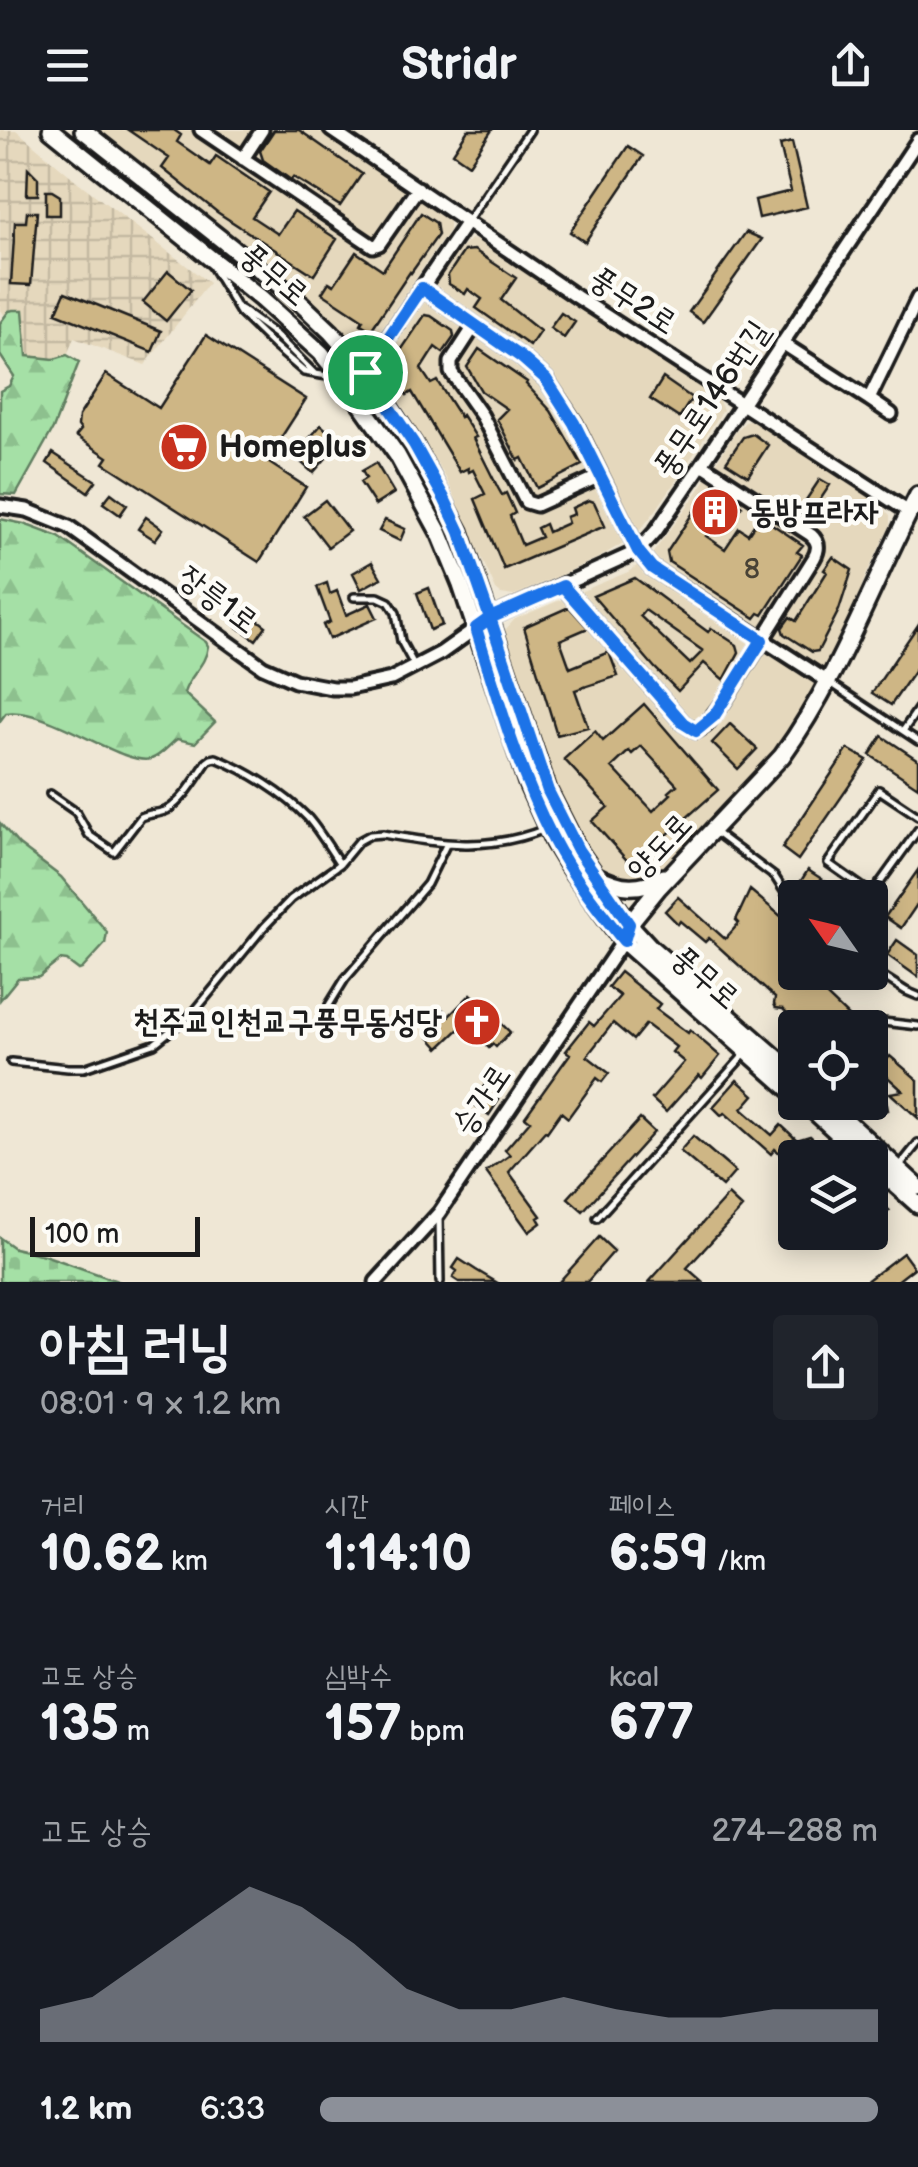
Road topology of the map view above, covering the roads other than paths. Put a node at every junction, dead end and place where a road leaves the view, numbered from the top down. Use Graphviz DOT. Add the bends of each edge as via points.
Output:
graph roads {
  1 [pos="51,130"];
  2 [pos="82,130"];
  3 [pos="201,130"];
  4 [pos="262,130"];
  5 [pos="331,130"];
  6 [pos="530,130"];
  7 [pos="918,140"];
  8 [pos="243,159"];
  9 [pos="418,188"];
  10 [pos="468,222"];
  11 [pos="208,256"];
  12 [pos="422,288"];
  13 [pos="918,298"];
  14 [pos="476,326"];
  15 [pos="782,343"];
  16 [pos="365,372"];
  17 [pos="342,378"];
  18 [pos="869,399"];
  19 [pos="742,404"];
  20 [pos="891,414"];
  21 [pos="702,464"];
  22 [pos="600,476"];
  23 [pos="918,495"];
  24 [pos="0,506"];
  25 [pos="916,511"];
  26 [pos="638,551"];
  27 [pos="563,586"];
  28 [pos="354,597"];
  29 [pos="490,618"];
  30 [pos="476,628"];
  31 [pos="762,640"];
  32 [pos="416,668"];
  33 [pos="830,682"];
  34 [pos="918,709"];
  35 [pos="903,731"];
  36 [pos="918,741"];
  37 [pos="50,794"];
  38 [pos="918,816"];
  39 [pos="548,828"];
  40 [pos="918,830"];
  41 [pos="715,832"];
  42 [pos="446,844"];
  43 [pos="340,864"];
  44 [pos="672,873"];
  45 [pos="593,875"];
  46 [pos="778,881"];
  47 [pos="629,931"];
  48 [pos="888,980"];
  49 [pos="918,996"];
  50 [pos="329,1005"];
  51 [pos="888,1023"];
  52 [pos="918,1026"];
  53 [pos="752,1046"];
  54 [pos="11,1062"];
  55 [pos="778,1063"];
  56 [pos="778,1075"];
  57 [pos="824,1120"];
  58 [pos="843,1120"];
  59 [pos="846,1140"];
  60 [pos="918,1143"];
  61 [pos="888,1171"];
  62 [pos="893,1174"];
  63 [pos="918,1187"];
  64 [pos="918,1205"];
  65 [pos="439,1213"];
  66 [pos="597,1218"];
  67 [pos="376,1282"];
  68 [pos="440,1282"];
  1 -- 11 [label="street, 풍무로"];
  2 -- 16 [label="street, 풍무로" via="292,295"];
  3 -- 8 [label="street"];
  4 -- 8 [label="street"];
  5 -- 9 [label="street, 풍무2로"];
  6 -- 10 [label="lane"];
  7 -- 15 [label="street, 풍무로146번길"];
  8 -- 9 [label="street" via="373,246"];
  9 -- 10 [label="street, 풍무2로"];
  10 -- 12 [label="street"];
  10 -- 19 [label="street, 풍무2로"];
  11 -- 17 [label="street, 풍무로" via="288,322"];
  11 -- 17 [label="lane" via="250,324 304,372"];
  12 -- 14 [label="street"];
  12 -- 16 [label="street"];
  13 -- 18 [label="street"];
  14 -- 22 [label="street" via="546,379"];
  14 -- 22 [label="street" via="451,372 526,502 536,505"];
  15 -- 18 [label="street"];
  15 -- 19 [label="street, 풍무로146번길"];
  16 -- 29 [label="street, 풍무로" via="444,498"];
  17 -- 30 [label="street, 풍무로" via="422,497"];
  18 -- 20 [label="street"];
  19 -- 21 [label="street, 풍무로146번길"];
  19 -- 25 [label="street, 풍무2로"];
  21 -- 26 [label="street, 풍무로146번길"];
  21 -- 31 [label="street" via="817,543"];
  22 -- 26 [label="street"];
  23 -- 25 [label="street, 양도로"];
  24 -- 32 [label="street, 장릉1로" via="69,527 277,674 350,688"];
  25 -- 33 [label="street, 양도로"];
  26 -- 27 [label="street, 풍무로146번길"];
  26 -- 31 [label="street" via="658,573"];
  27 -- 29 [label="street, 풍무로146번길"];
  27 -- 31 [label="street" via="692,730 714,716"];
  28 -- 32 [label="lane" via="389,602"];
  29 -- 30 [label="street, 장릉1로"];
  29 -- 45 [label="street, 풍무로" via="548,791"];
  30 -- 32 [label="street, 장릉1로"];
  30 -- 39 [label="street, 풍무로"];
  31 -- 33 [label="street"];
  33 -- 35 [label="lane"];
  33 -- 41 [label="street, 양도로" via="782,756"];
  34 -- 35 [label="lane"];
  35 -- 36 [label="lane"];
  37 -- 43 [label="lane" via="76,812 88,836 114,852 142,816 167,810 216,758 292,804"];
  38 -- 40 [label="lane" via="879,790 828,863 872,894"];
  39 -- 42 [label="lane" via="504,842"];
  39 -- 47 [label="street, 풍무로" via="585,892"];
  41 -- 44 [label="street, 양도로"];
  41 -- 46 [label="lane"];
  41 -- 47 [label="street, 양도로"];
  42 -- 43 [label="lane" via="370,835"];
  42 -- 50 [label="lane" via="428,884"];
  43 -- 54 [label="lane" via="291,899 205,1001 154,1044 84,1068"];
  44 -- 45 [label="street" via="628,888"];
  44 -- 47 [label="street, 양도로"];
  45 -- 47 [label="street, 풍무로"];
  47 -- 53 [label="street, 풍무로"];
  47 -- 65 [label="street, 승가로"];
  48 -- 49 [label="lane"];
  51 -- 52 [label="lane"];
  53 -- 55 [label="street, 풍무로"];
  53 -- 56 [label="street, 풍무로"];
  53 -- 66 [label="lane"];
  57 -- 59 [label="street"];
  58 -- 62 [label="street"];
  60 -- 62 [label="lane"];
  61 -- 62 [label="street"];
  62 -- 63 [label="street"];
  62 -- 64 [label="street"];
  65 -- 67 [label="street, 승가로"];
  65 -- 68 [label="lane"];
}
